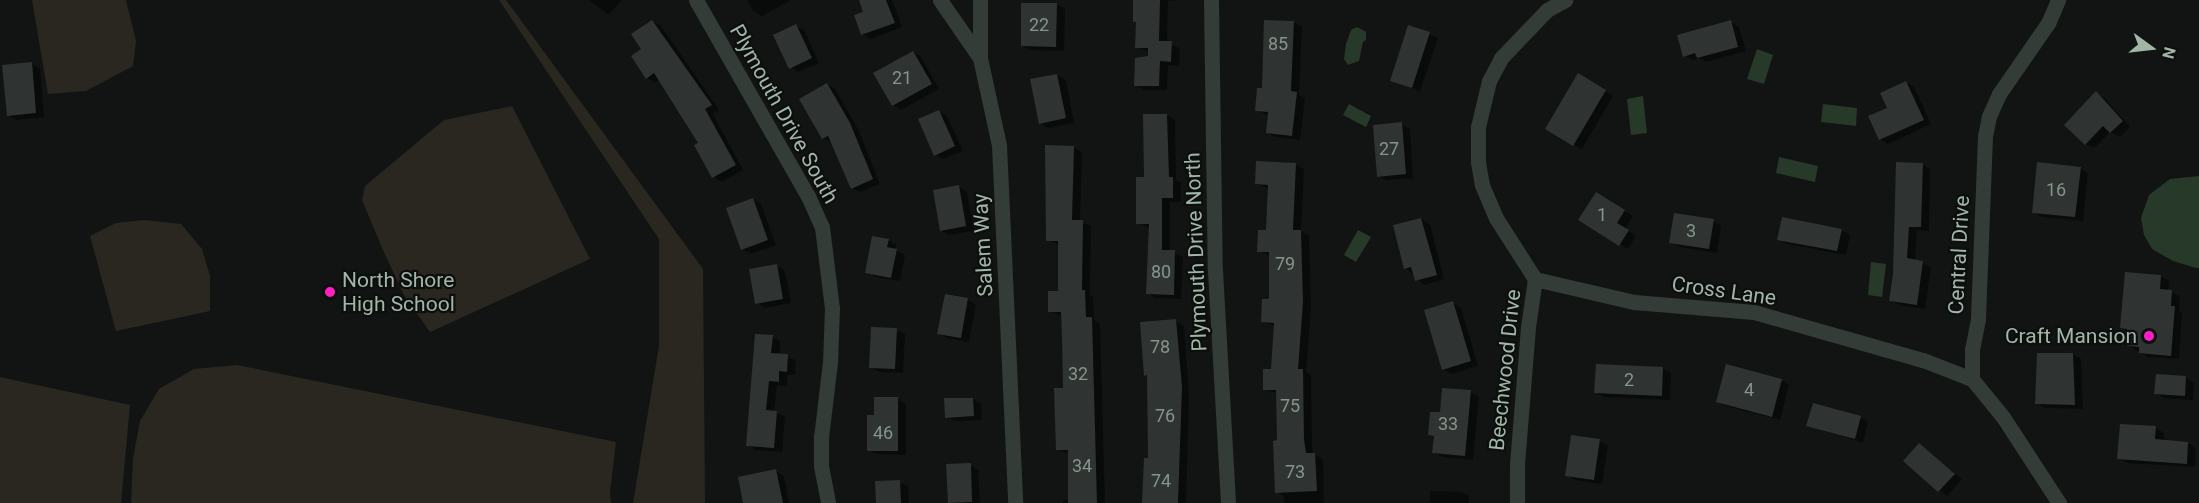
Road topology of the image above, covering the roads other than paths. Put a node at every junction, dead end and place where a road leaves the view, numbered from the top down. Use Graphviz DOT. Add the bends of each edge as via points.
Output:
graph roads {
  1 [pos="696,0"];
  2 [pos="940,0"];
  3 [pos="980,0"];
  4 [pos="1211,0"];
  5 [pos="1565,0"];
  6 [pos="2058,0"];
  7 [pos="980,58"];
  8 [pos="1535,279"];
  9 [pos="1972,380"];
  10 [pos="828,503"];
  11 [pos="1015,503"];
  12 [pos="1228,503"];
  13 [pos="1516,503"];
  14 [pos="2059,503"];
  1 -- 10 [label="street, Plymouth Drive South" via="822,227 832,308 821,437 821,466"];
  2 -- 7 [label="street, Salem Way"];
  3 -- 7 [label="street"];
  4 -- 12 [label="street, Plymouth Drive North" via="1215,270"];
  5 -- 8 [label="street, Beechwood Drive" via="1547,10 1501,58 1489,81 1478,127 1482,185 1496,218"];
  6 -- 9 [label="street, Central Drive" via="2048,23 1989,116"];
  7 -- 11 [label="street, Salem Way" via="999,145"];
  8 -- 9 [label="street, Cross Lane" via="1634,302 1754,312 1923,360"];
  8 -- 13 [label="street, Beechwood Drive" via="1516,464"];
  9 -- 14 [label="street" via="2003,417"];
}
